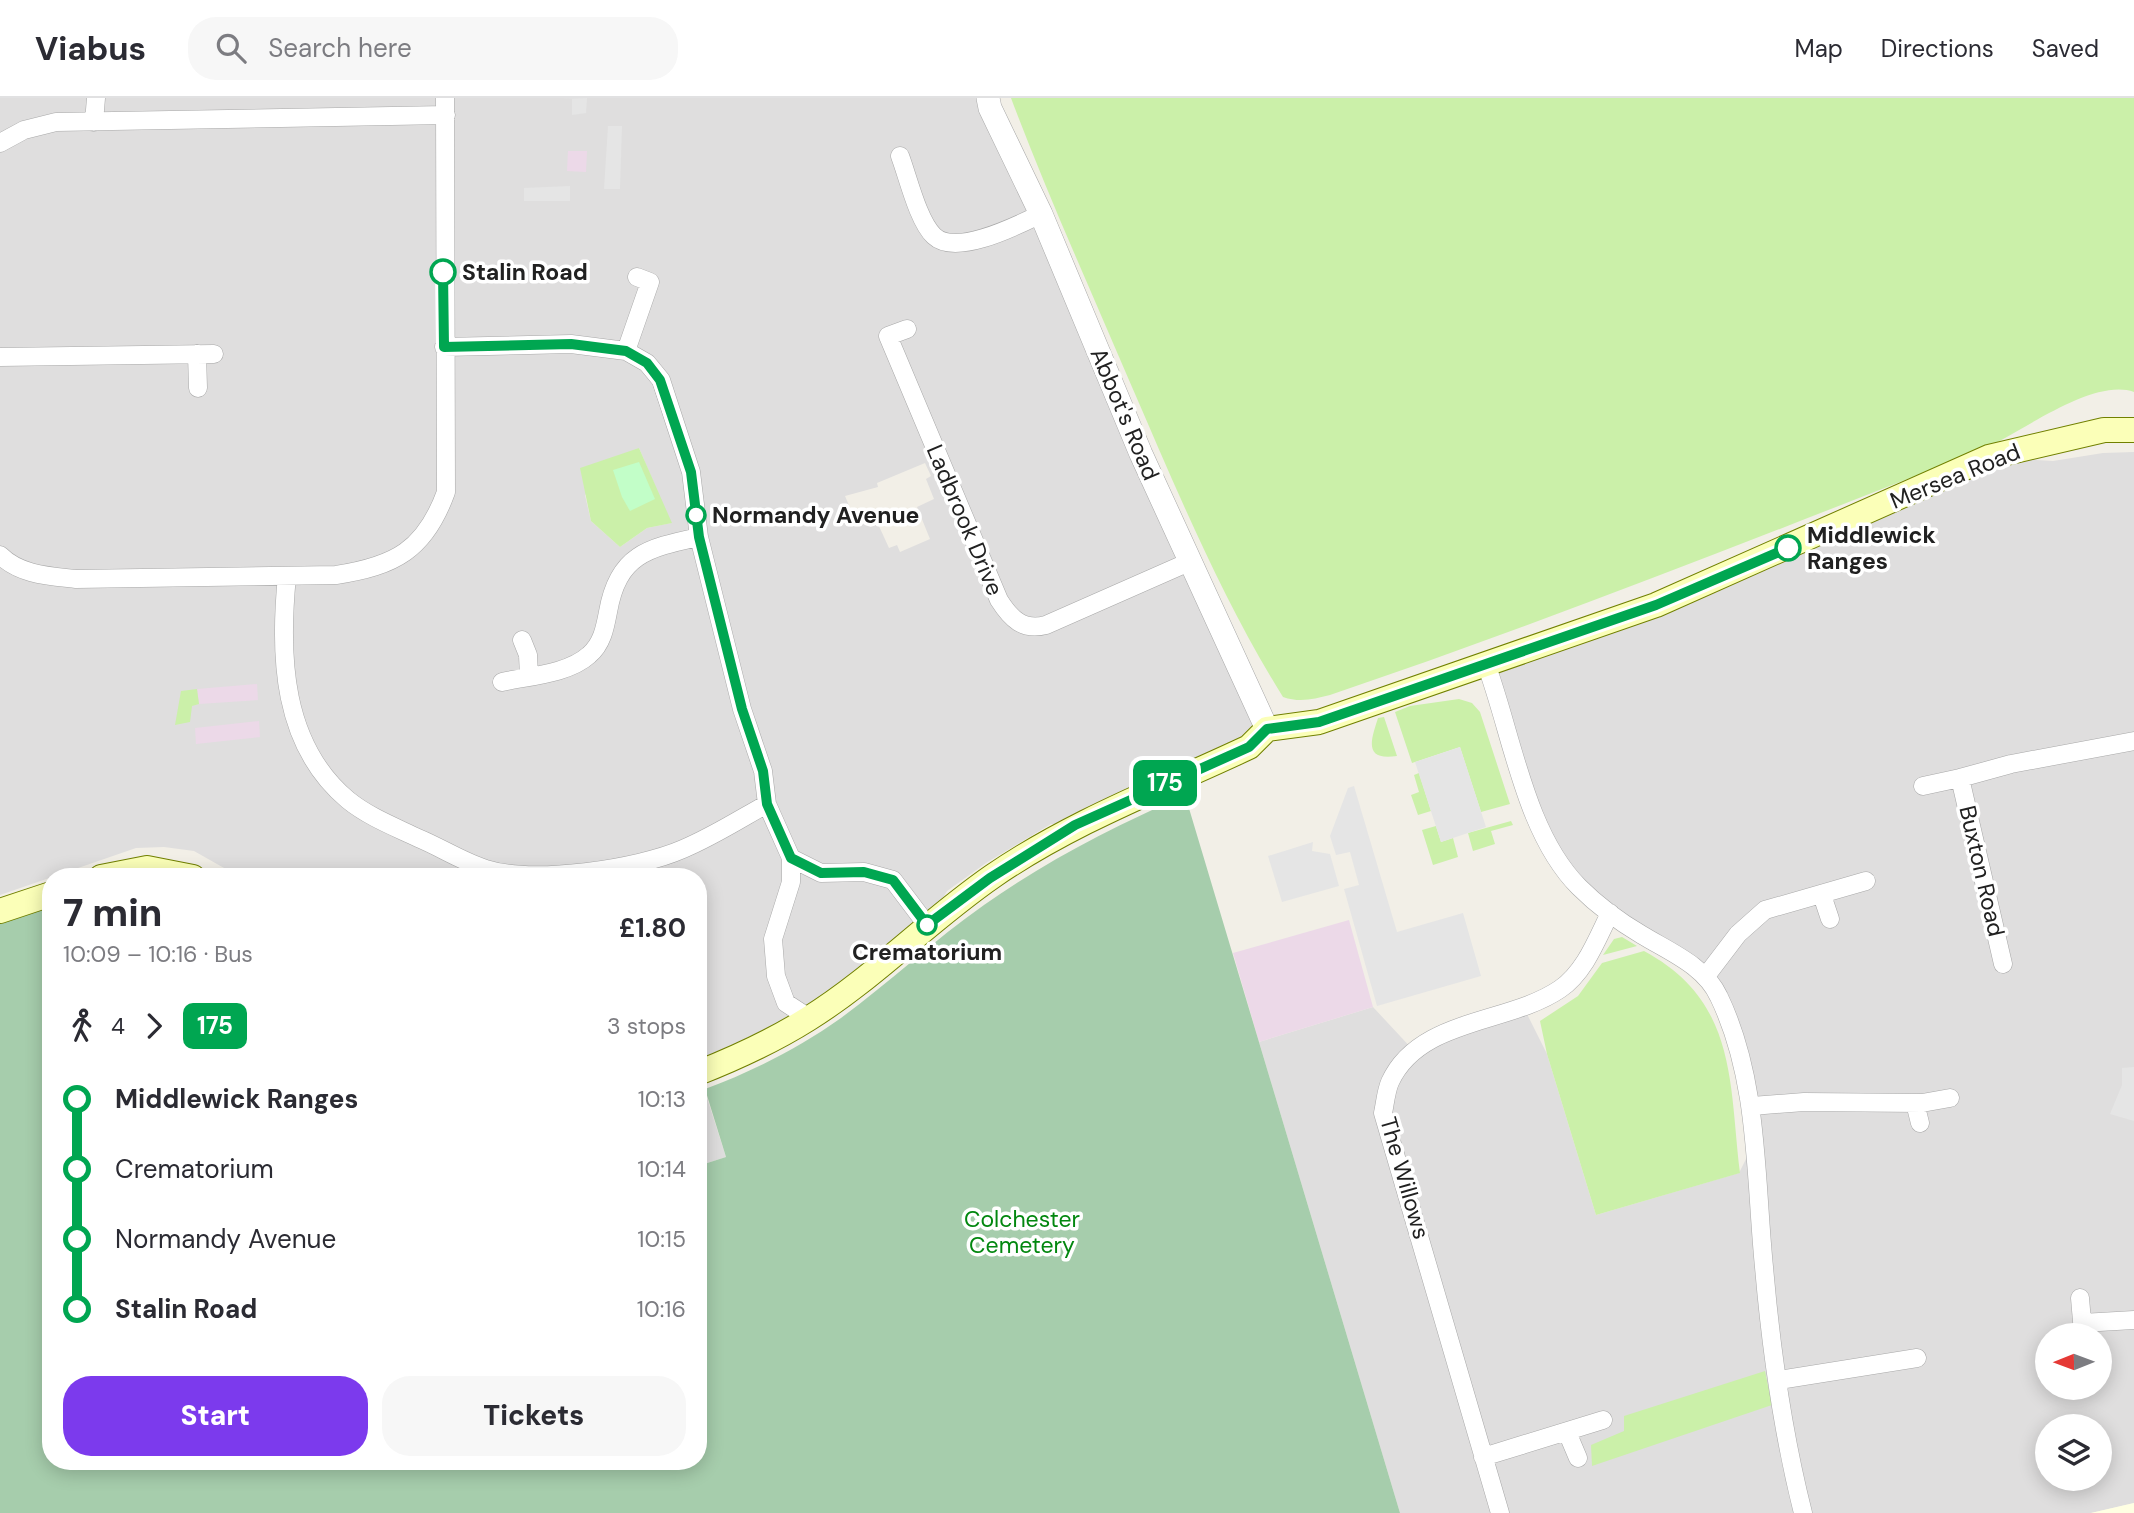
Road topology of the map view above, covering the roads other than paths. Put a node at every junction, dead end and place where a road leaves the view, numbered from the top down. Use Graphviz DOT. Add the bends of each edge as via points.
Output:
graph roads {
  1 [pos="96,98"];
  2 [pos="988,98"];
  3 [pos="446,107"];
  4 [pos="94,122"];
  5 [pos="0,144"];
  6 [pos="900,156"];
  7 [pos="1041,214"];
  8 [pos="651,282"];
  9 [pos="907,329"];
  10 [pos="444,347"];
  11 [pos="626,351"];
  12 [pos="0,357"];
  13 [pos="198,388"];
  14 [pos="2134,430"];
  15 [pos="699,537"];
  16 [pos="0,555"];
  17 [pos="1189,562"];
  18 [pos="287,576"];
  19 [pos="522,640"];
  20 [pos="1486,664"];
  21 [pos="529,676"];
  22 [pos="502,682"];
  23 [pos="1267,729"];
  24 [pos="2134,741"];
  25 [pos="1960,778"];
  26 [pos="1923,786"];
  27 [pos="767,804"];
  28 [pos="791,858"];
  29 [pos="483,868"];
  30 [pos="600,868"];
  31 [pos="1866,881"];
  32 [pos="1822,895"];
  33 [pos="42,897"];
  34 [pos="0,911"];
  35 [pos="1609,913"];
  36 [pos="1830,919"];
  37 [pos="927,925"];
  38 [pos="2003,964"];
  39 [pos="1706,976"];
  40 [pos="809,1018"];
  41 [pos="707,1069"];
  42 [pos="1950,1098"];
  43 [pos="1915,1103"];
  44 [pos="1752,1106"];
  45 [pos="1920,1123"];
  46 [pos="2080,1298"];
  47 [pos="2134,1320"];
  48 [pos="2082,1323"];
  49 [pos="2112,1324"];
  50 [pos="1917,1358"];
  51 [pos="1779,1380"];
  52 [pos="1603,1420"];
  53 [pos="1567,1432"];
  54 [pos="1483,1457"];
  55 [pos="1578,1458"];
  56 [pos="1500,1513"];
  57 [pos="1803,1513"];
  1 -- 4 [label="street"];
  2 -- 7 [label="street, Abbot's Road"];
  3 -- 4 [label="street"];
  3 -- 10 [label="street"];
  4 -- 5 [label="street" via="56,122 24,130"];
  6 -- 7 [label="street" via="920,212 934,236 947,243 965,244"];
  7 -- 17 [label="street, Abbot's Road"];
  8 -- 11 [label="street"];
  9 -- 17 [label="street, Ladbrook Drive" via="888,336 999,600 1017,622 1034,628 1046,625"];
  10 -- 11 [label="street" via="571,344"];
  10 -- 18 [label="street" via="446,492 436,520 400,557 373,569"];
  11 -- 15 [label="street" via="647,363 670,401 691,472"];
  12 -- 13 [label="street" via="206,354"];
  14 -- 20 [label="main road, Mersea Road" via="2104,430 1989,457 1656,605"];
  15 -- 21 [label="street" via="653,547 640,556 617,582 604,635 589,655 564,668"];
  15 -- 27 [label="street" via="742,709 763,771"];
  16 -- 18 [label="street" via="12,567 76,579"];
  17 -- 23 [label="street, Abbot's Road"];
  18 -- 29 [label="street" via="285,657 291,706 300,739 318,770 338,791 382,821"];
  19 -- 21 [label="street"];
  20 -- 23 [label="main road, Mersea Road" via="1319,722"];
  20 -- 35 [label="street" via="1551,850 1578,886"];
  21 -- 22 [label="street"];
  23 -- 37 [label="main road" via="1249,747 1075,825 998,872"];
  24 -- 25 [label="street, Buxton Road"];
  25 -- 26 [label="street, Buxton Road"];
  25 -- 38 [label="street, Buxton Road"];
  27 -- 28 [label="street"];
  27 -- 30 [label="street" via="683,850"];
  28 -- 37 [label="street" via="821,873 864,872 893,880"];
  28 -- 40 [label="street" via="791,882 773,939 776,976 786,1003"];
  31 -- 32 [label="street"];
  32 -- 36 [label="street"];
  32 -- 39 [label="street" via="1765,910 1738,934"];
  33 -- 34 [label="main road"];
  35 -- 39 [label="street"];
  35 -- 54 [label="street, The Willows" via="1577,974 1560,989 1443,1032 1414,1051 1390,1082 1383,1113"];
  37 -- 40 [label="main road"];
  39 -- 44 [label="street" via="1730,1024"];
  40 -- 41 [label="main road" via="746,1054"];
  42 -- 43 [label="street"];
  43 -- 44 [label="street"];
  43 -- 45 [label="street"];
  44 -- 51 [label="street" via="1764,1268"];
  46 -- 48 [label="street"];
  47 -- 49 [label="street"];
  50 -- 51 [label="street" via="1887,1354"];
  51 -- 57 [label="street"];
  52 -- 53 [label="street"];
  53 -- 54 [label="street"];
  53 -- 55 [label="street"];
  54 -- 56 [label="street, The Willows"];
}
